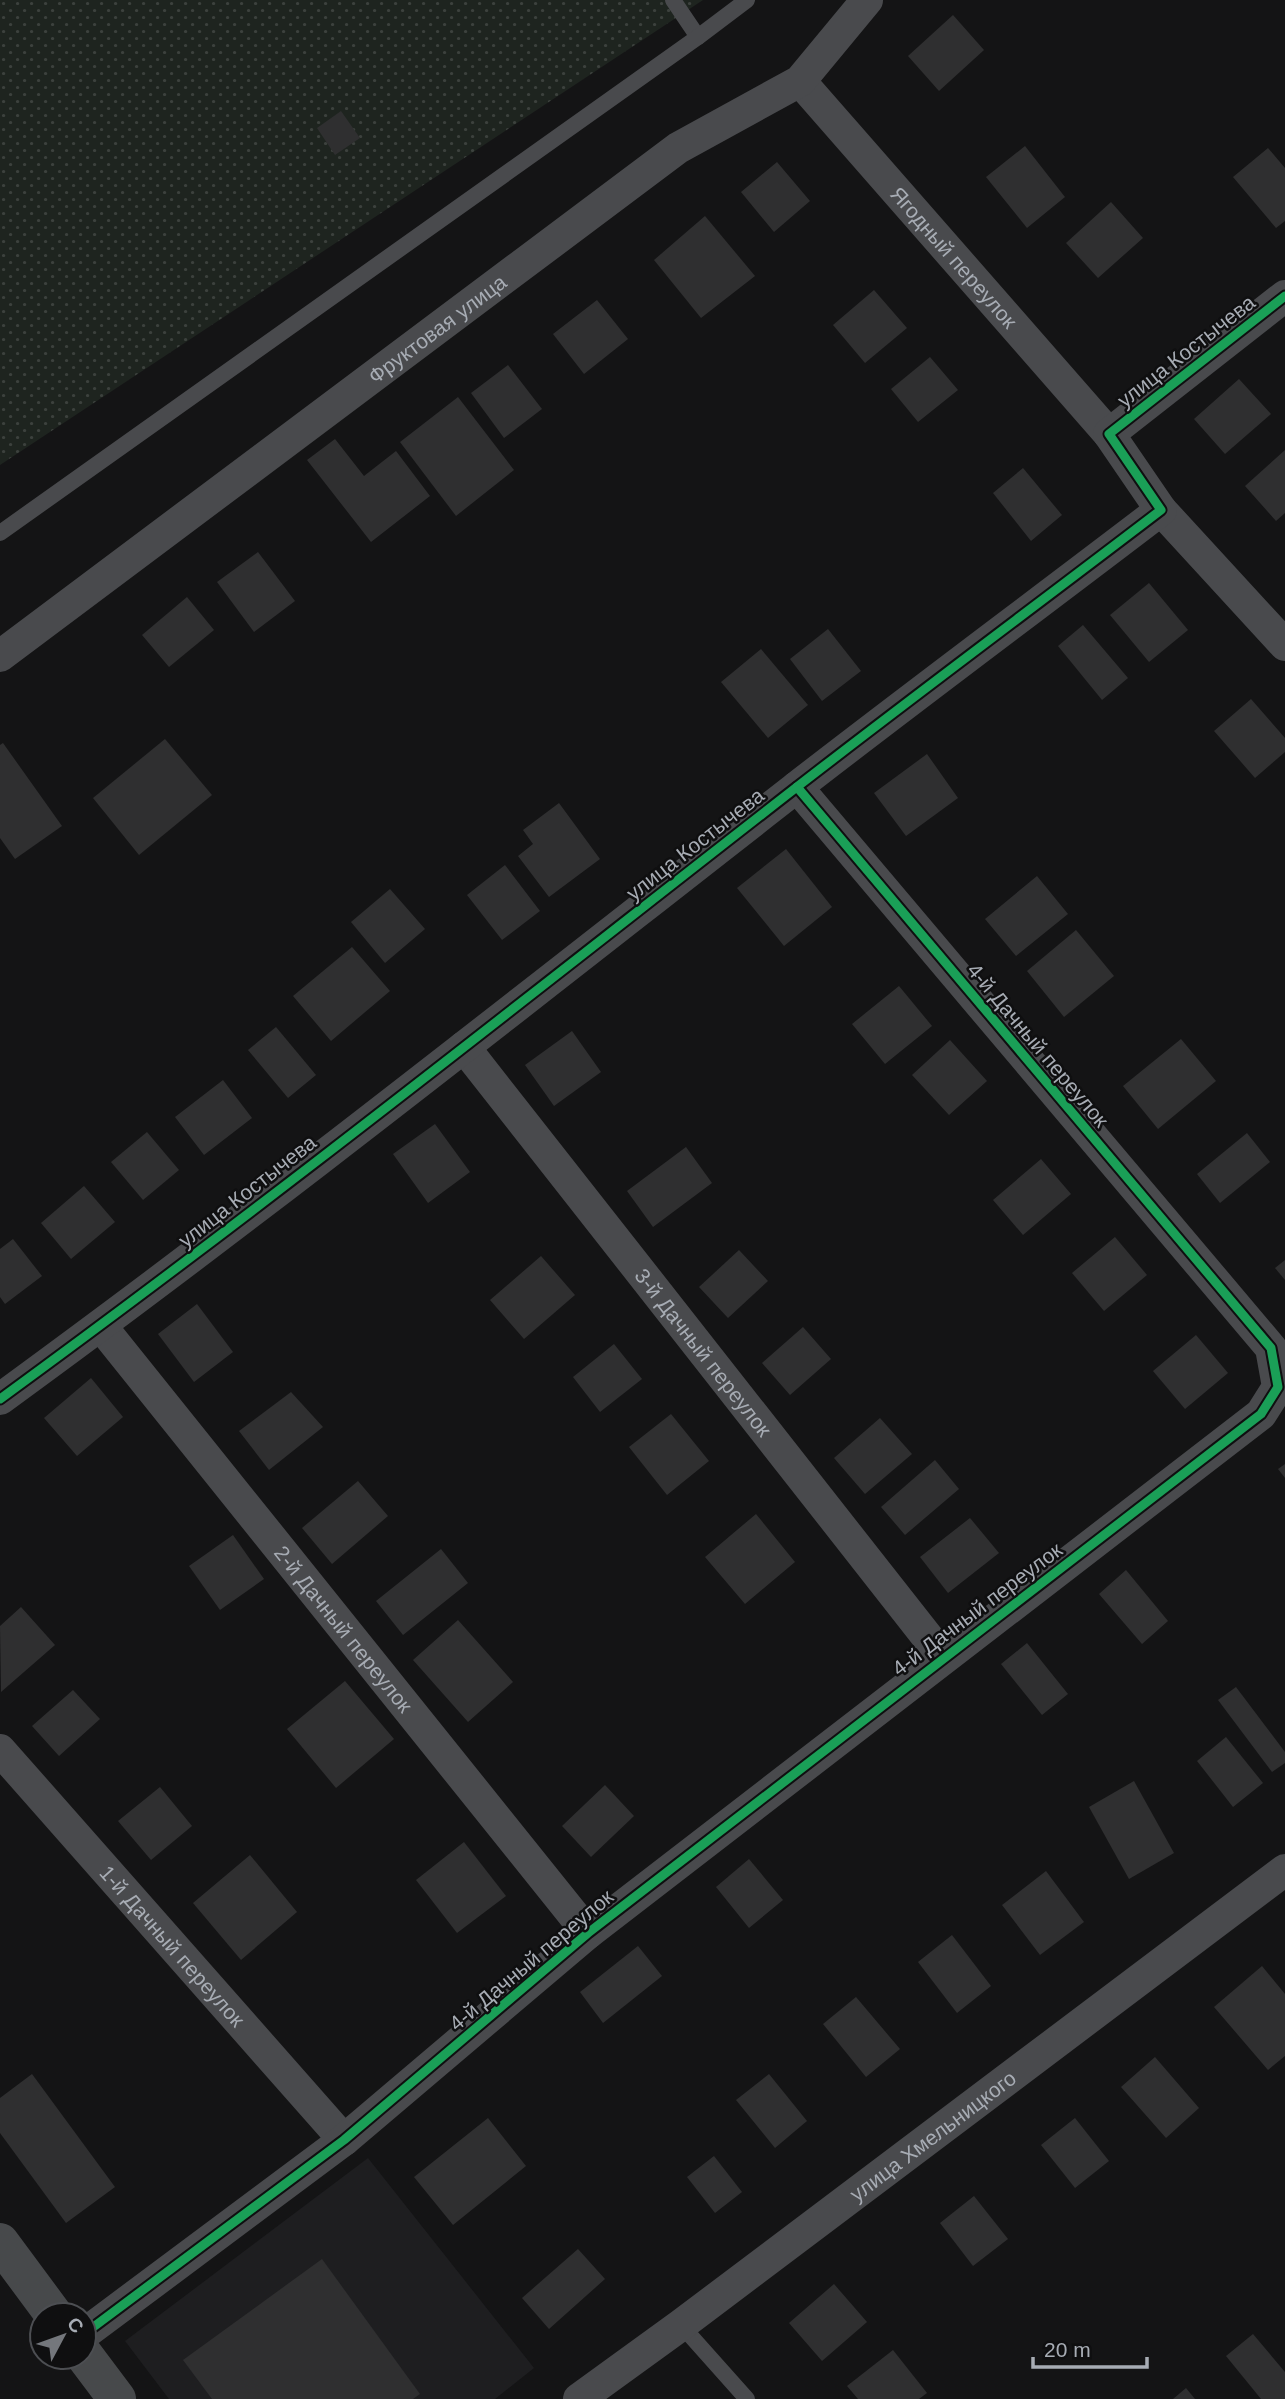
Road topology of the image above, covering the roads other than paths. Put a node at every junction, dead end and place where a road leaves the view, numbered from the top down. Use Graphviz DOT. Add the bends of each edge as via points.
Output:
graph roads {
  1 [pos="673,0"];
  2 [pos="747,0"];
  3 [pos="867,0"];
  4 [pos="698,37"];
  5 [pos="800,81"];
  6 [pos="1285,296"];
  7 [pos="1109,434"];
  8 [pos="1161,510"];
  9 [pos="0,533"];
  10 [pos="1285,645"];
  11 [pos="0,656"];
  12 [pos="797,787"];
  13 [pos="464,1047"];
  14 [pos="101,1326"];
  15 [pos="0,1399"];
  16 [pos="943,1657"];
  17 [pos="0,1750"];
  18 [pos="1285,1870"];
  19 [pos="588,1933"];
  20 [pos="344,2140"];
  21 [pos="0,2242"];
  22 [pos="44,2301"];
  23 [pos="98,2324"];
  24 [pos="681,2325"];
  25 [pos="96,2371"];
  26 [pos="117,2399"];
  27 [pos="579,2399"];
  28 [pos="747,2399"];
  1 -- 4 [label="lane"];
  2 -- 4 [label="lane"];
  3 -- 5 [label="street, Фруктовая улица"];
  4 -- 9 [label="lane"];
  5 -- 7 [label="street, Ягодный переулок"];
  5 -- 11 [label="street, Фруктовая улица" via="678,148"];
  6 -- 7 [label="street, улица Костычева"];
  7 -- 8 [label="street, улица Костычева"];
  8 -- 10 [label="street"];
  8 -- 12 [label="street, улица Костычева"];
  12 -- 13 [label="street, улица Костычева"];
  12 -- 16 [label="street, 4-й Дачный переулок" via="1270,1348 1278,1387 1261,1414"];
  13 -- 14 [label="street, улица Костычева"];
  13 -- 16 [label="street, 3-й Дачный переулок"];
  14 -- 15 [label="street, улица Костычева"];
  14 -- 19 [label="street, 2-й Дачный переулок"];
  16 -- 19 [label="street, 4-й Дачный переулок"];
  17 -- 20 [label="street, 1-й Дачный переулок"];
  18 -- 24 [label="street, улица Хмельницкого"];
  19 -- 20 [label="street, 4-й Дачный переулок"];
  20 -- 23 [label="street, 4-й Дачный переулок"];
  21 -- 22 [label="main road"];
  24 -- 27 [label="street, улица Хмельницкого"];
  24 -- 28 [label="lane"];
  25 -- 26 [label="main road"];
}
